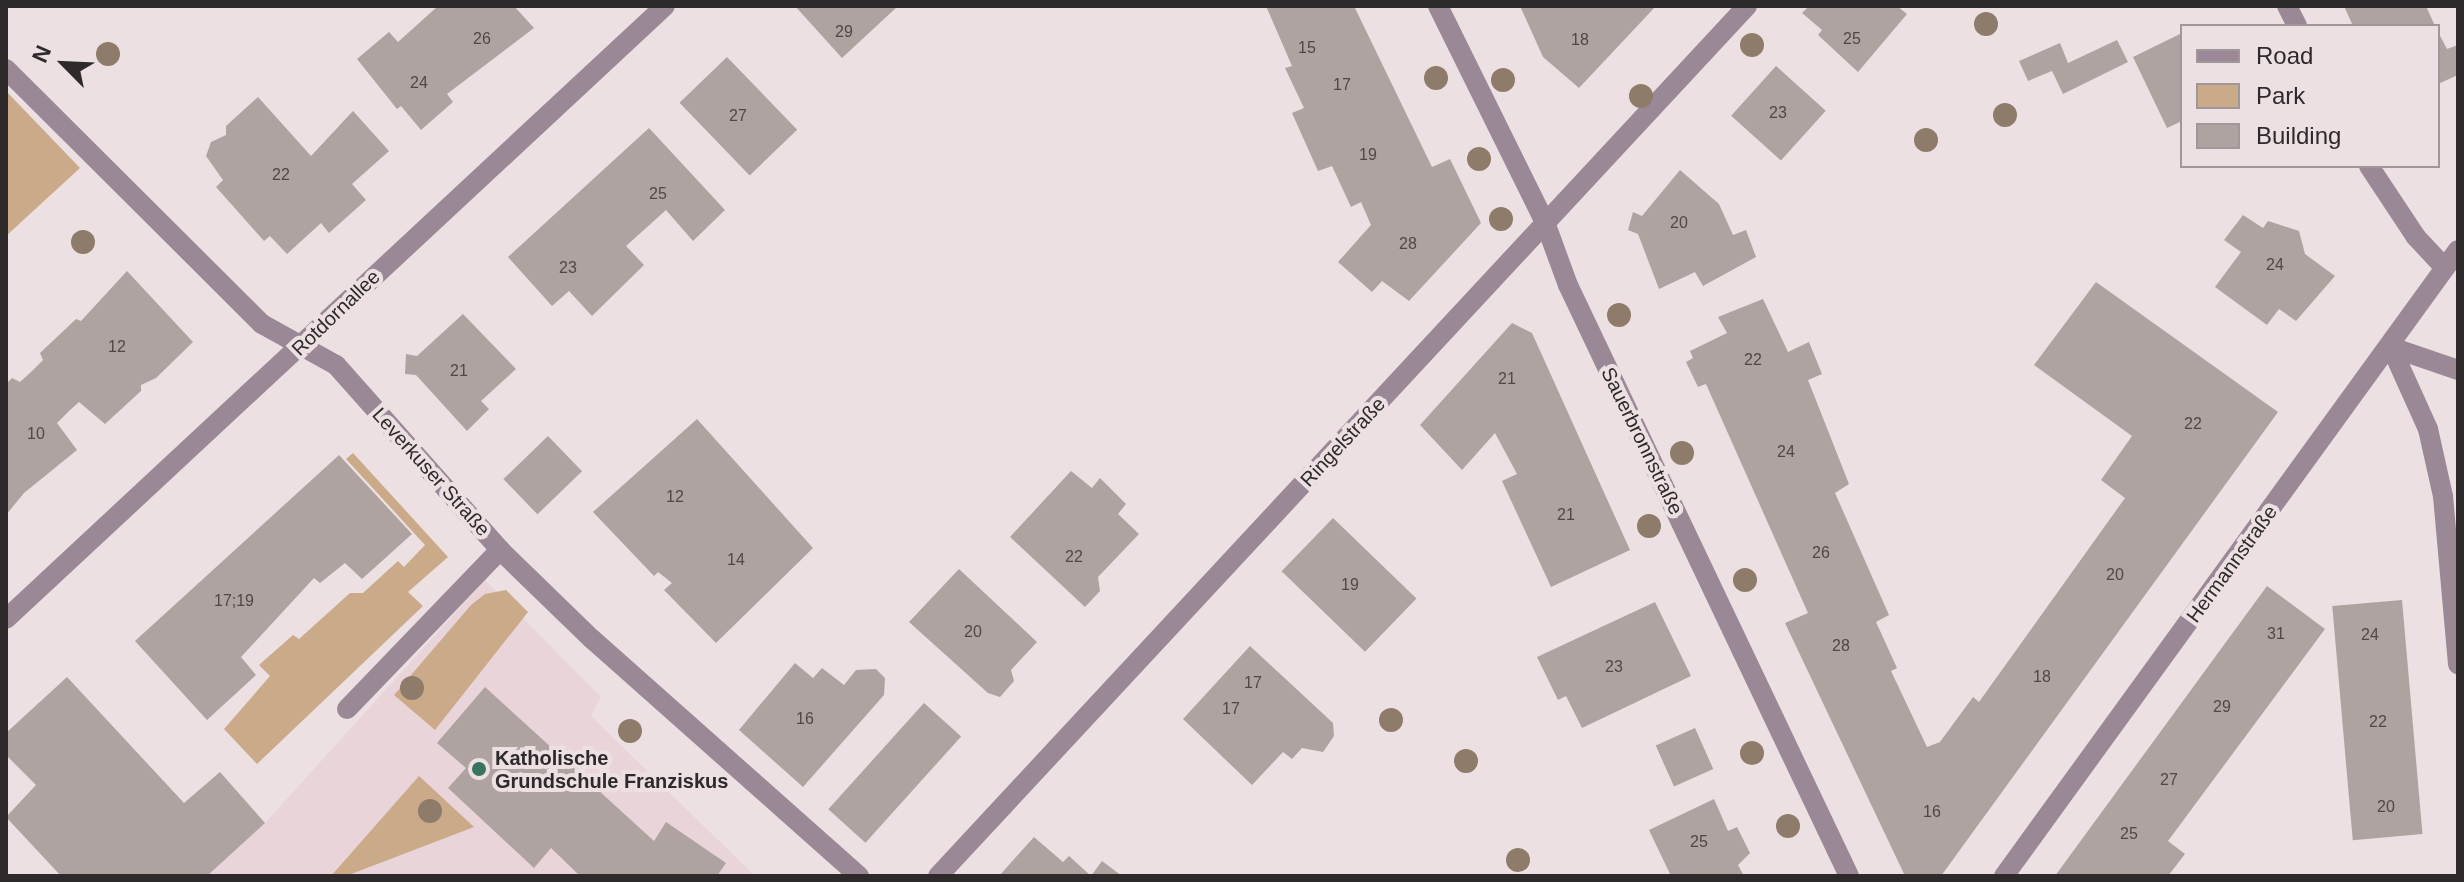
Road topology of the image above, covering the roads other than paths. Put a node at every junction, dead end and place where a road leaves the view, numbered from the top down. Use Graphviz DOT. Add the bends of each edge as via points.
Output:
graph roads {
  1 [pos="665,6"];
  2 [pos="1438,6"];
  3 [pos="1747,6"];
  4 [pos="2287,6"];
  5 [pos="2296,24"];
  6 [pos="6,69"];
  7 [pos="2370,168"];
  8 [pos="1546,225"];
  9 [pos="2458,250"];
  10 [pos="2445,268"];
  11 [pos="302,347"];
  12 [pos="2391,347"];
  13 [pos="2458,370"];
  14 [pos="500,550"];
  15 [pos="6,619"];
  16 [pos="2458,664"];
  17 [pos="347,709"];
  18 [pos="859,876"];
  19 [pos="938,876"];
  20 [pos="1849,876"];
  21 [pos="2004,876"];
  1 -- 11 [label="street, Rotdornallee"];
  2 -- 8 [label="street, Sauerbronnstraße"];
  3 -- 8 [label="street, Ringelstraße"];
  4 -- 5 [label="street"];
  6 -- 11 [label="street, Leverkuser Straße" via="262,324"];
  7 -- 10 [label="street" via="2416,237"];
  8 -- 19 [label="street, Ringelstraße"];
  8 -- 20 [label="street, Sauerbronnstraße" via="1568,285"];
  9 -- 10 [label="street, Hermannstraße"];
  10 -- 12 [label="street, Hermannstraße"];
  11 -- 14 [label="street, Leverkuser Straße" via="336,365"];
  11 -- 15 [label="street, Rotdornallee"];
  12 -- 13 [label="street"];
  12 -- 16 [label="street" via="2428,429 2443,496"];
  12 -- 21 [label="street, Hermannstraße"];
  14 -- 17 [label="street"];
  14 -- 18 [label="street, Leverkuser Straße" via="592,639"];
}
